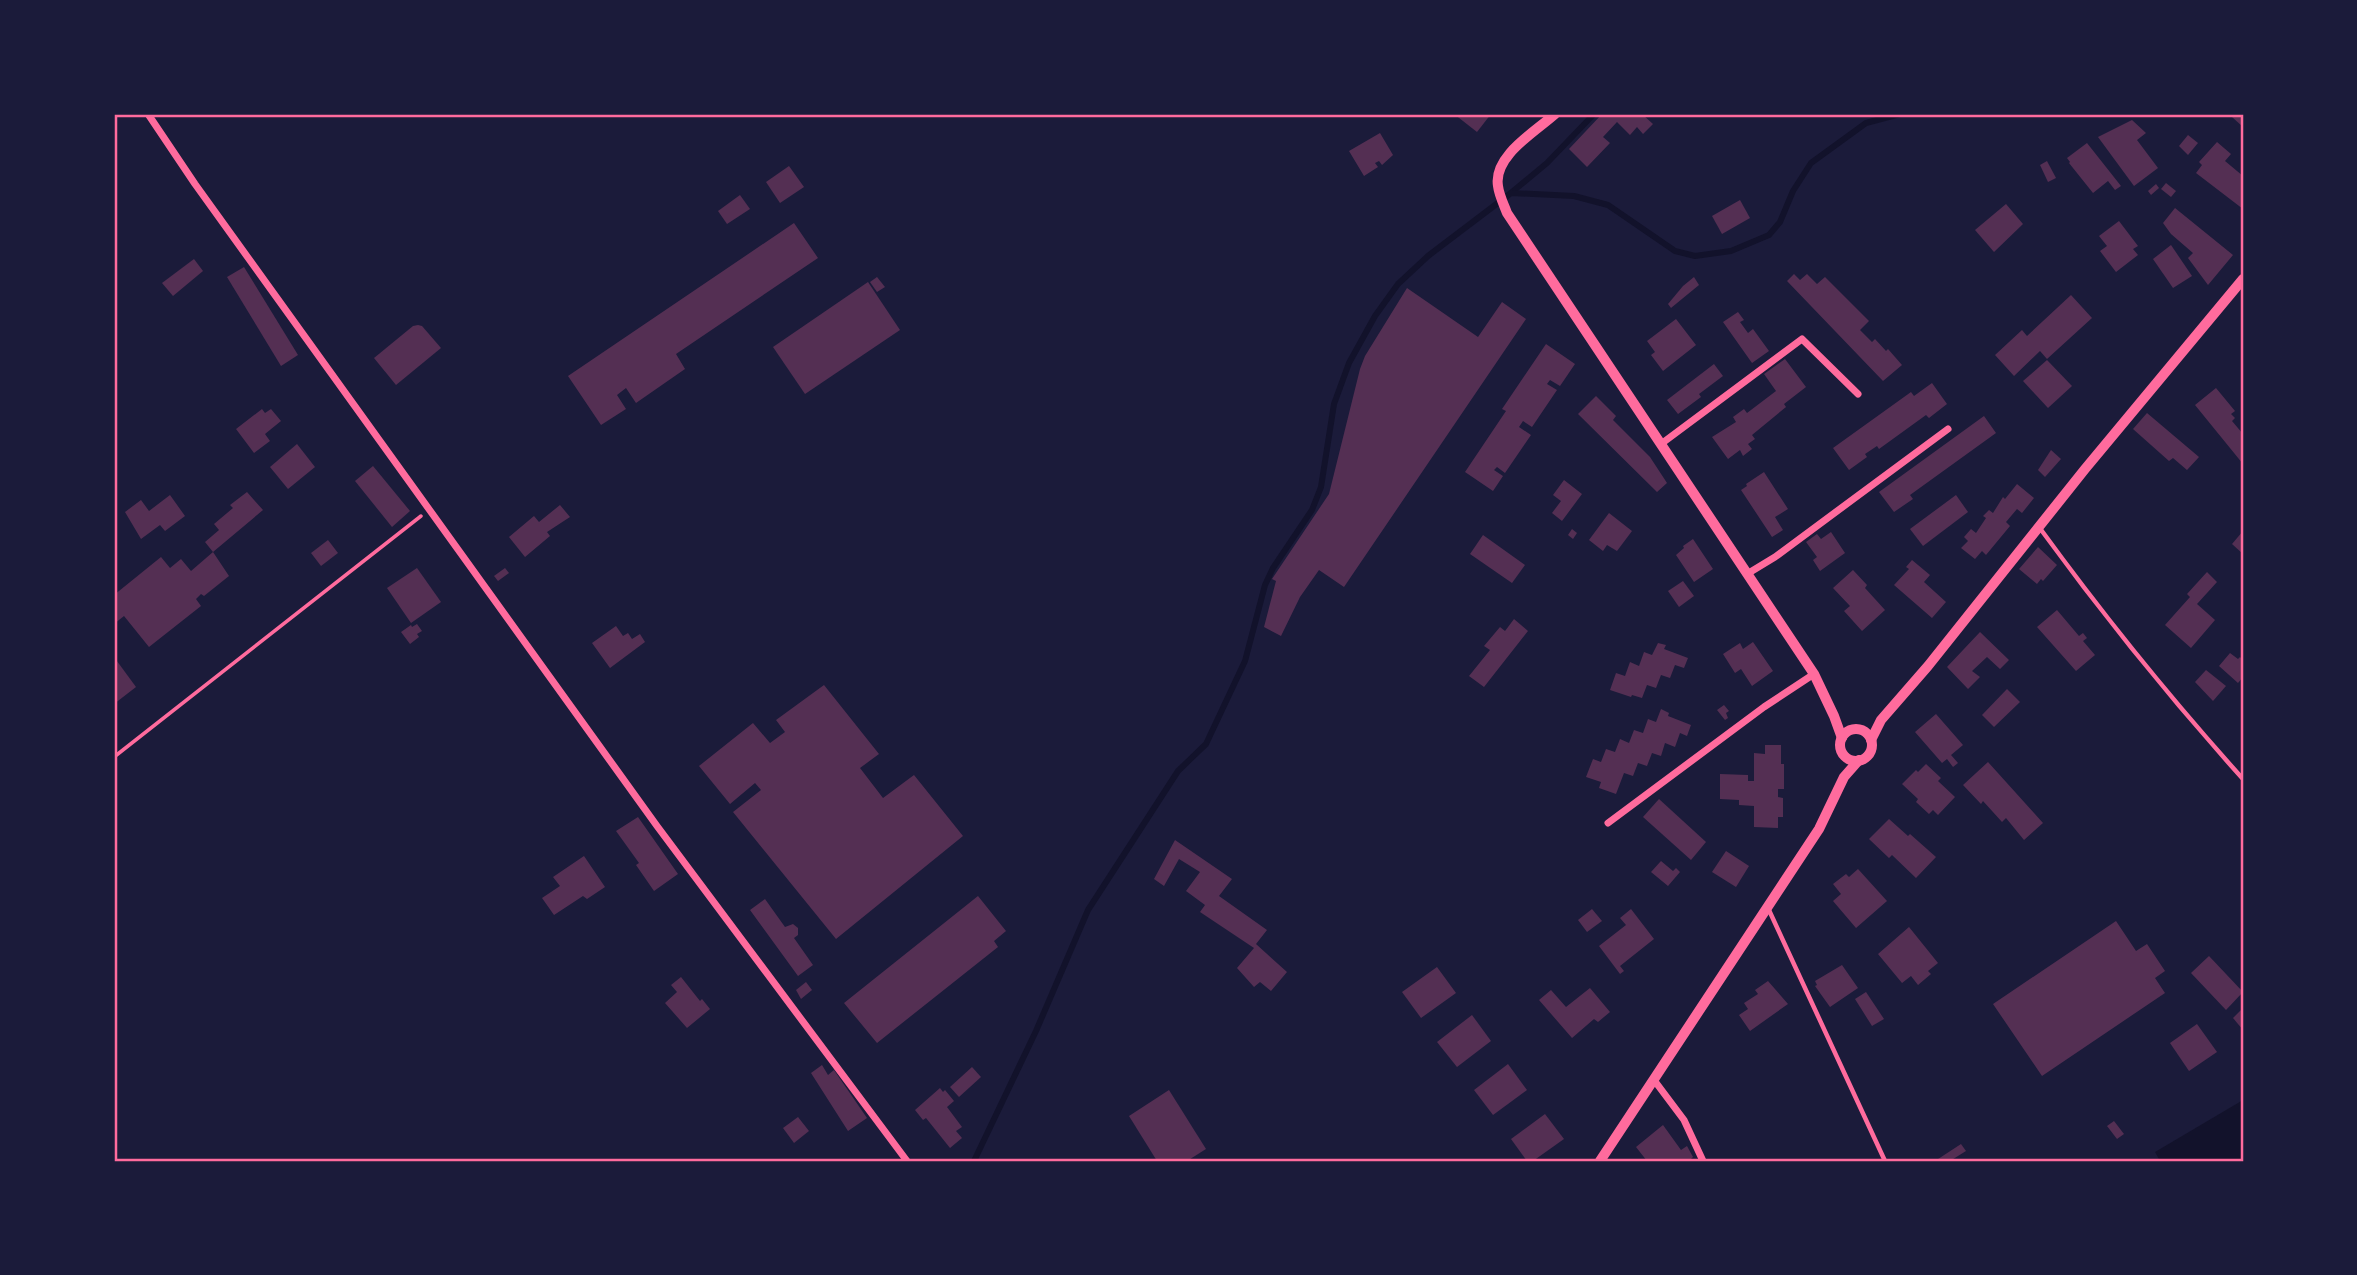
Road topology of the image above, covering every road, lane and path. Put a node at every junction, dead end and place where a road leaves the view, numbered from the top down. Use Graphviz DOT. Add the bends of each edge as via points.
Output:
graph roads {
  1 [pos="148,114"];
  2 [pos="1555,114"];
  3 [pos="2243,279"];
  4 [pos="1858,394"];
  5 [pos="1948,429"];
  6 [pos="1661,444"];
  7 [pos="430,509"];
  8 [pos="2039,527"];
  9 [pos="1747,574"];
  10 [pos="1814,674"];
  11 [pos="1835,716"];
  12 [pos="1863,734"];
  13 [pos="1842,738"];
  14 [pos="114,757"];
  15 [pos="1845,757"];
  16 [pos="1860,760"];
  17 [pos="1844,777"];
  18 [pos="2243,779"];
  19 [pos="1608,823"];
  20 [pos="1767,907"];
  21 [pos="1654,1080"];
  22 [pos="907,1161"];
  23 [pos="1600,1161"];
  24 [pos="1703,1161"];
  25 [pos="1885,1161"];
  1 -- 7 [label="street"];
  2 -- 6 [label="street" via="1507,156 1497,172 1498,188 1507,213"];
  3 -- 8 [label="street"];
  4 -- 6 [label="street" via="1802,339"];
  5 -- 9 [label="street"];
  6 -- 9 [label="street"];
  7 -- 14 [label="path"];
  7 -- 22 [label="street" via="657,826"];
  8 -- 12 [label="street" via="1928,666"];
  8 -- 18 [label="lane" via="2077,581"];
  9 -- 10 [label="street"];
  10 -- 11 [label="street"];
  10 -- 19 [label="street"];
  11 -- 12 [label="street"];
  11 -- 13 [label="street"];
  12 -- 13 [label="street"];
  12 -- 16 [label="street" via="1868,755"];
  13 -- 15 [label="street" via="1840,748"];
  15 -- 16 [label="street"];
  15 -- 17 [label="street"];
  16 -- 17 [label="street"];
  17 -- 20 [label="street" via="1819,829"];
  20 -- 21 [label="street"];
  20 -- 25 [label="lane"];
  21 -- 23 [label="street"];
  21 -- 24 [label="street" via="1684,1121"];
}
